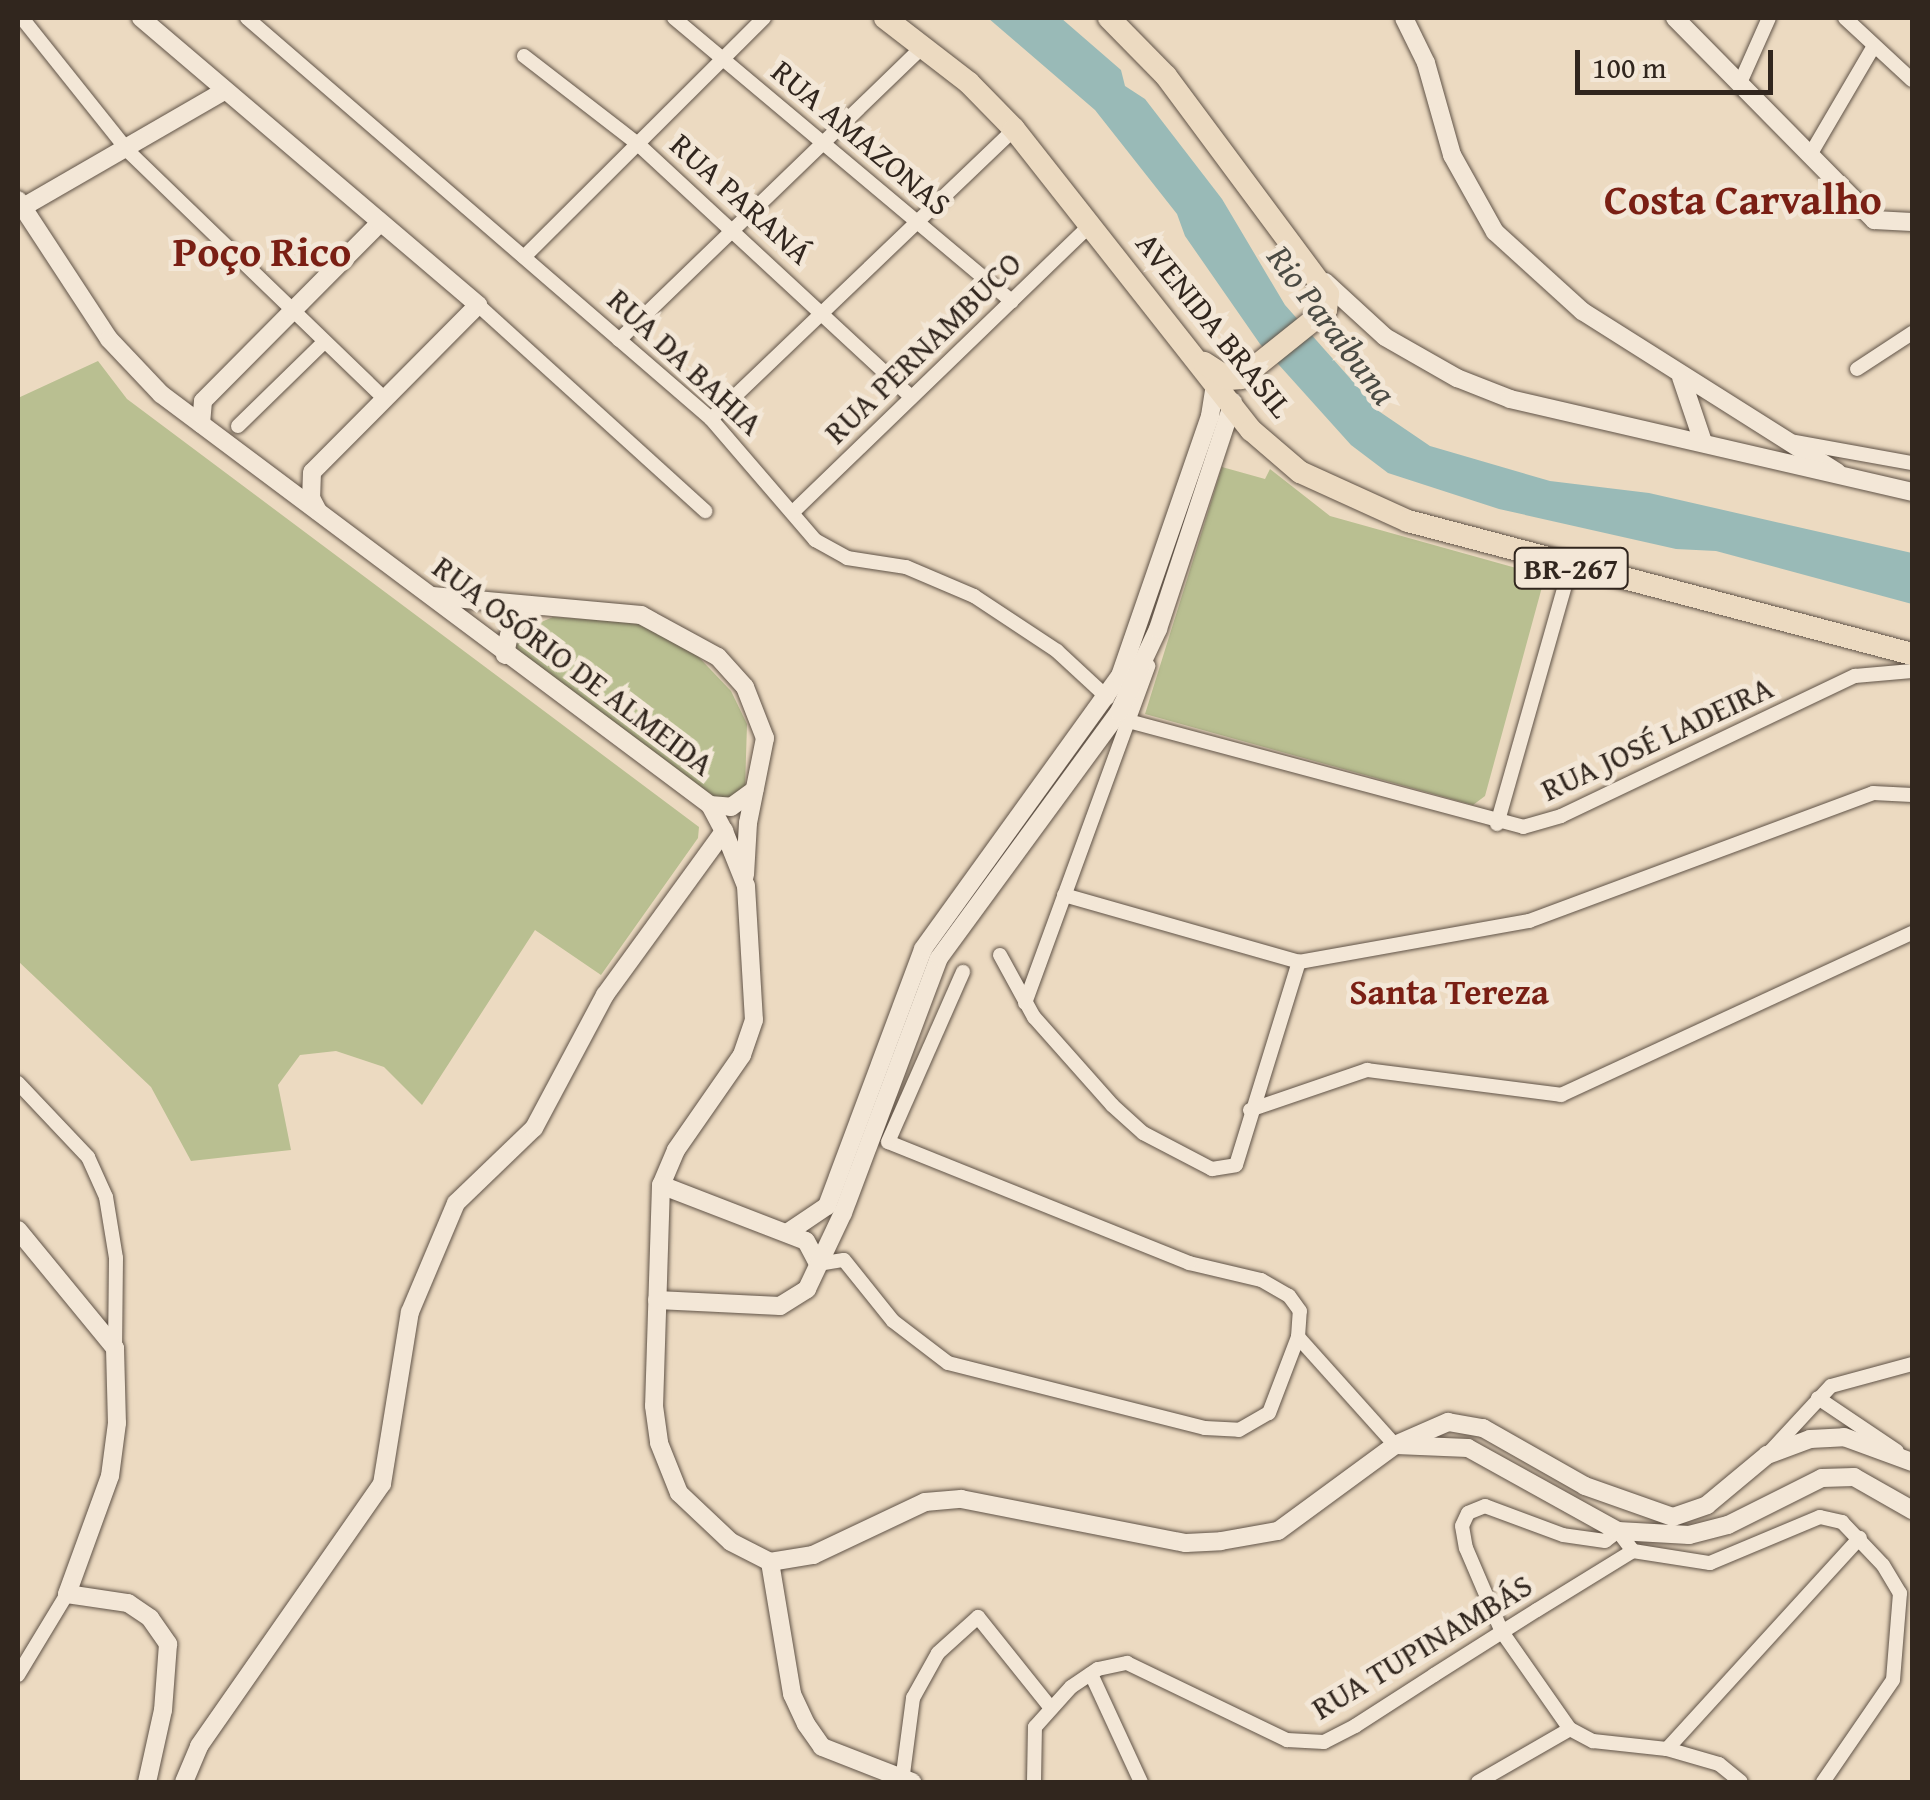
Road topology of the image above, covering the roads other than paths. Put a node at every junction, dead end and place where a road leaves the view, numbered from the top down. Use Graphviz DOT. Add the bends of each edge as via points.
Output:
graph roads {
  1 [pos="22,18"];
  2 [pos="141,18"];
  3 [pos="246,18"];
  4 [pos="674,18"];
  5 [pos="764,18"];
  6 [pos="884,18"];
  7 [pos="1109,18"];
  8 [pos="1404,18"];
  9 [pos="1674,18"];
  10 [pos="1769,18"];
  11 [pos="1844,18"];
  12 [pos="923,46"];
  13 [pos="1874,46"];
  14 [pos="524,56"];
  15 [pos="727,61"];
  16 [pos="1912,80"];
  17 [pos="1740,83"];
  18 [pos="224,92"];
  19 [pos="1014,129"];
  20 [pos="824,142"];
  21 [pos="639,144"];
  22 [pos="128,151"];
  23 [pos="1810,155"];
  24 [pos="19,206"];
  25 [pos="1912,222"];
  26 [pos="380,223"];
  27 [pos="919,223"];
  28 [pos="1092,224"];
  29 [pos="736,232"];
  30 [pos="524,258"];
  31 [pos="1324,282"];
  32 [pos="1012,302"];
  33 [pos="478,305"];
  34 [pos="292,312"];
  35 [pos="1323,312"];
  36 [pos="826,314"];
  37 [pos="1357,314"];
  38 [pos="1912,332"];
  39 [pos="619,340"];
  40 [pos="324,342"];
  41 [pos="1197,358"];
  42 [pos="1856,369"];
  43 [pos="1246,374"];
  44 [pos="1681,378"];
  45 [pos="1214,385"];
  46 [pos="910,396"];
  47 [pos="385,399"];
  48 [pos="1232,407"];
  49 [pos="1692,410"];
  50 [pos="711,420"];
  51 [pos="201,424"];
  52 [pos="238,426"];
  53 [pos="1251,430"];
  54 [pos="1669,434"];
  55 [pos="1703,442"];
  56 [pos="1794,442"];
  57 [pos="1912,463"];
  58 [pos="312,472"];
  59 [pos="265,473"];
  60 [pos="1848,477"];
  61 [pos="1912,492"];
  62 [pos="1189,506"];
  63 [pos="705,511"];
  64 [pos="794,512"];
  65 [pos="321,516"];
  66 [pos="1570,568"];
  67 [pos="426,594"];
  68 [pos="529,606"];
  69 [pos="1912,654"];
  70 [pos="505,655"];
  71 [pos="1912,672"];
  72 [pos="1120,711"];
  73 [pos="753,791"];
  74 [pos="1912,795"];
  75 [pos="705,801"];
  76 [pos="1496,824"];
  77 [pos="724,831"];
  78 [pos="710,853"];
  79 [pos="746,886"];
  80 [pos="1064,894"];
  81 [pos="1912,934"];
  82 [pos="1000,955"];
  83 [pos="1298,962"];
  84 [pos="963,972"];
  85 [pos="1025,1003"];
  86 [pos="18,1083"];
  87 [pos="1250,1110"];
  88 [pos="661,1184"];
  89 [pos="835,1209"];
  90 [pos="18,1230"];
  91 [pos="787,1233"];
  92 [pos="818,1264"];
  93 [pos="656,1300"];
  94 [pos="1298,1338"];
  95 [pos="115,1348"];
  96 [pos="1912,1364"];
  97 [pos="1818,1398"];
  98 [pos="1396,1445"];
  99 [pos="1767,1455"];
  100 [pos="1911,1460"];
  101 [pos="1563,1474"];
  102 [pos="1526,1481"];
  103 [pos="1624,1504"];
  104 [pos="1912,1510"];
  105 [pos="1618,1531"];
  106 [pos="1860,1538"];
  107 [pos="1634,1551"];
  108 [pos="770,1562"];
  109 [pos="66,1594"];
  110 [pos="1502,1632"];
  111 [pos="1095,1671"];
  112 [pos="18,1675"];
  113 [pos="1051,1708"];
  114 [pos="1570,1729"];
  115 [pos="1666,1749"];
  116 [pos="906,1780"];
  117 [pos="1735,1781"];
  118 [pos="147,1782"];
  119 [pos="184,1782"];
  120 [pos="1034,1782"];
  121 [pos="1141,1782"];
  122 [pos="1478,1782"];
  123 [pos="1823,1782"];
  1 -- 22 [label="street"];
  2 -- 18 [label="main road"];
  3 -- 30 [label="street, RUA DA BAHIA"];
  4 -- 15 [label="street, RUA AMAZONAS"];
  5 -- 15 [label="street"];
  6 -- 12 [label="highway, AVENIDA BRASIL / BR-267"];
  7 -- 31 [label="highway" via="1166,76"];
  8 -- 44 [label="main road" via="1426,63 1452,155 1495,232 1582,312"];
  9 -- 17 [label="main road"];
  10 -- 17 [label="street"];
  11 -- 13 [label="street"];
  12 -- 19 [label="highway, AVENIDA BRASIL / BR-267"];
  12 -- 20 [label="street"];
  13 -- 16 [label="street"];
  13 -- 23 [label="street"];
  14 -- 21 [label="street, RUA PARANÁ"];
  15 -- 20 [label="street, RUA AMAZONAS"];
  15 -- 21 [label="street"];
  17 -- 23 [label="main road"];
  18 -- 22 [label="main road"];
  18 -- 26 [label="main road"];
  19 -- 27 [label="street"];
  19 -- 28 [label="highway, AVENIDA BRASIL / BR-267"];
  20 -- 27 [label="street, RUA AMAZONAS"];
  20 -- 29 [label="street"];
  21 -- 29 [label="street, RUA PARANÁ"];
  21 -- 30 [label="street"];
  22 -- 24 [label="main road"];
  22 -- 34 [label="street"];
  23 -- 25 [label="main road" via="1874,220"];
  24 -- 51 [label="main road, RUA OSÓRIO DE ALMEIDA" via="108,339 144,379"];
  26 -- 33 [label="main road"];
  26 -- 34 [label="main road"];
  27 -- 32 [label="street, RUA AMAZONAS"];
  27 -- 36 [label="street"];
  28 -- 32 [label="street, RUA PERNAMBUCO"];
  28 -- 41 [label="highway, AVENIDA BRASIL / BR-267"];
  29 -- 36 [label="street, RUA PARANÁ"];
  29 -- 39 [label="street"];
  30 -- 39 [label="street, RUA DA BAHIA"];
  31 -- 35 [label="highway"];
  31 -- 37 [label="main road"];
  32 -- 46 [label="street, RUA PERNAMBUCO"];
  33 -- 47 [label="main road"];
  33 -- 63 [label="street"];
  34 -- 40 [label="street"];
  34 -- 51 [label="main road" via="203,401"];
  35 -- 37 [label="main road"];
  35 -- 43 [label="highway"];
  36 -- 46 [label="street, RUA PARANÁ"];
  36 -- 50 [label="street"];
  37 -- 54 [label="main road" via="1456,378 1510,399"];
  38 -- 42 [label="street"];
  39 -- 50 [label="street, RUA DA BAHIA"];
  40 -- 47 [label="street"];
  40 -- 52 [label="street"];
  41 -- 43 [label="highway" via="1229,379"];
  41 -- 45 [label="highway, AVENIDA BRASIL / BR-267"];
  43 -- 48 [label="main road"];
  43 -- 53 [label="highway"];
  44 -- 49 [label="main road"];
  44 -- 56 [label="main road"];
  45 -- 48 [label="highway, AVENIDA BRASIL / BR-267"];
  45 -- 62 [label="main road"];
  46 -- 64 [label="street, RUA PERNAMBUCO"];
  47 -- 58 [label="main road"];
  48 -- 53 [label="highway, AVENIDA BRASIL / BR-267"];
  48 -- 62 [label="main road"];
  49 -- 54 [label="main road"];
  49 -- 55 [label="main road"];
  50 -- 64 [label="street, RUA DA BAHIA"];
  51 -- 59 [label="main road, RUA OSÓRIO DE ALMEIDA"];
  53 -- 66 [label="highway, AVENIDA BRASIL / BR-267" via="1300,472 1354,502"];
  54 -- 55 [label="main road"];
  55 -- 60 [label="main road"];
  56 -- 57 [label="street"];
  56 -- 60 [label="main road"];
  58 -- 59 [label="main road" via="290,478"];
  58 -- 65 [label="main road" via="311,498"];
  59 -- 65 [label="main road, RUA OSÓRIO DE ALMEIDA"];
  60 -- 61 [label="main road"];
  62 -- 72 [label="main road"];
  62 -- 72 [label="main road" via="1158,629"];
  64 -- 72 [label="street, RUA DA BAHIA" via="815,540 847,558 906,568 974,596 1057,651"];
  65 -- 67 [label="main road, RUA OSÓRIO DE ALMEIDA"];
  66 -- 69 [label="highway, AVENIDA BRASIL / BR-267"];
  66 -- 76 [label="street"];
  67 -- 68 [label="main road"];
  67 -- 70 [label="main road, RUA OSÓRIO DE ALMEIDA"];
  68 -- 70 [label="main road" via="509,635"];
  68 -- 73 [label="main road" via="641,615 708,650 745,686 760,718 765,758"];
  70 -- 75 [label="main road, RUA OSÓRIO DE ALMEIDA"];
  71 -- 76 [label="street, RUA JOSÉ LADEIRA" via="1854,676 1561,816 1523,827"];
  72 -- 76 [label="street, RUA JOSÉ LADEIRA"];
  72 -- 80 [label="street" via="1116,745"];
  72 -- 89 [label="main road" via="923,949"];
  73 -- 75 [label="main road" via="731,807"];
  73 -- 77 [label="main road"];
  73 -- 79 [label="main road"];
  74 -- 83 [label="street" via="1873,793 1529,921"];
  75 -- 77 [label="main road, RUA OSÓRIO DE ALMEIDA"];
  75 -- 78 [label="main road"];
  77 -- 78 [label="main road"];
  77 -- 79 [label="main road, RUA OSÓRIO DE ALMEIDA"];
  78 -- 119 [label="main road" via="605,995 534,1128 456,1204 410,1312 382,1484 199,1746"];
  79 -- 88 [label="main road, RUA OSÓRIO DE ALMEIDA" via="754,1020 742,1055 676,1150"];
  80 -- 83 [label="street"];
  80 -- 85 [label="street"];
  81 -- 87 [label="street" via="1562,1095 1539,1098 1367,1070"];
  82 -- 85 [label="street"];
  83 -- 87 [label="street"];
  84 -- 94 [label="street" via="888,1142 1189,1263 1262,1280 1300,1311"];
  85 -- 87 [label="street" via="1071,1062 1143,1133 1212,1169 1236,1165"];
  86 -- 95 [label="street" via="88,1157 106,1197 116,1258"];
  88 -- 91 [label="main road"];
  88 -- 93 [label="main road, RUA OSÓRIO DE ALMEIDA"];
  89 -- 91 [label="main road"];
  89 -- 92 [label="main road"];
  90 -- 95 [label="main road"];
  91 -- 92 [label="main road" via="806,1242"];
  92 -- 93 [label="main road" via="807,1289 790,1304"];
  92 -- 94 [label="street" via="844,1260 893,1322 948,1363 1205,1428 1239,1430 1269,1413"];
  93 -- 108 [label="main road, RUA OSÓRIO DE ALMEIDA" via="654,1406 672,1478 703,1520"];
  94 -- 98 [label="street"];
  95 -- 109 [label="main road" via="118,1422 110,1476"];
  96 -- 97 [label="street" via="1850,1378"];
  97 -- 99 [label="street"];
  97 -- 100 [label="street"];
  98 -- 101 [label="main road" via="1448,1422 1483,1428"];
  98 -- 102 [label="main road" via="1457,1445"];
  98 -- 108 [label="main road" via="1278,1531 1186,1543 962,1499 924,1502 813,1555"];
  99 -- 100 [label="main road" via="1810,1439 1844,1437"];
  99 -- 103 [label="main road" via="1692,1514 1673,1517"];
  101 -- 102 [label="main road" via="1541,1484"];
  101 -- 103 [label="main road"];
  102 -- 105 [label="main road"];
  103 -- 105 [label="main road"];
  104 -- 105 [label="main road" via="1854,1478 1822,1478 1728,1525 1689,1535"];
  105 -- 107 [label="street"];
  105 -- 110 [label="street" via="1605,1541 1563,1535 1484,1506 1468,1514 1462,1526 1466,1548"];
  106 -- 107 [label="street" via="1842,1522 1820,1517 1710,1563"];
  106 -- 115 [label="street"];
  106 -- 123 [label="street" via="1900,1593 1894,1680"];
  107 -- 110 [label="street, RUA TUPINAMBÁS"];
  108 -- 116 [label="main road" via="792,1694 806,1724 822,1746"];
  109 -- 112 [label="street"];
  109 -- 118 [label="main road" via="128,1603 150,1618 168,1644"];
  110 -- 111 [label="street, RUA TUPINAMBÁS" via="1324,1742 1287,1740 1127,1663"];
  110 -- 114 [label="street"];
  111 -- 113 [label="street"];
  111 -- 121 [label="street"];
  113 -- 116 [label="street" via="978,1617 938,1652 913,1698"];
  113 -- 120 [label="street" via="1035,1727"];
  114 -- 115 [label="street" via="1594,1741"];
  114 -- 122 [label="street"];
  115 -- 117 [label="street" via="1719,1764"];
}
